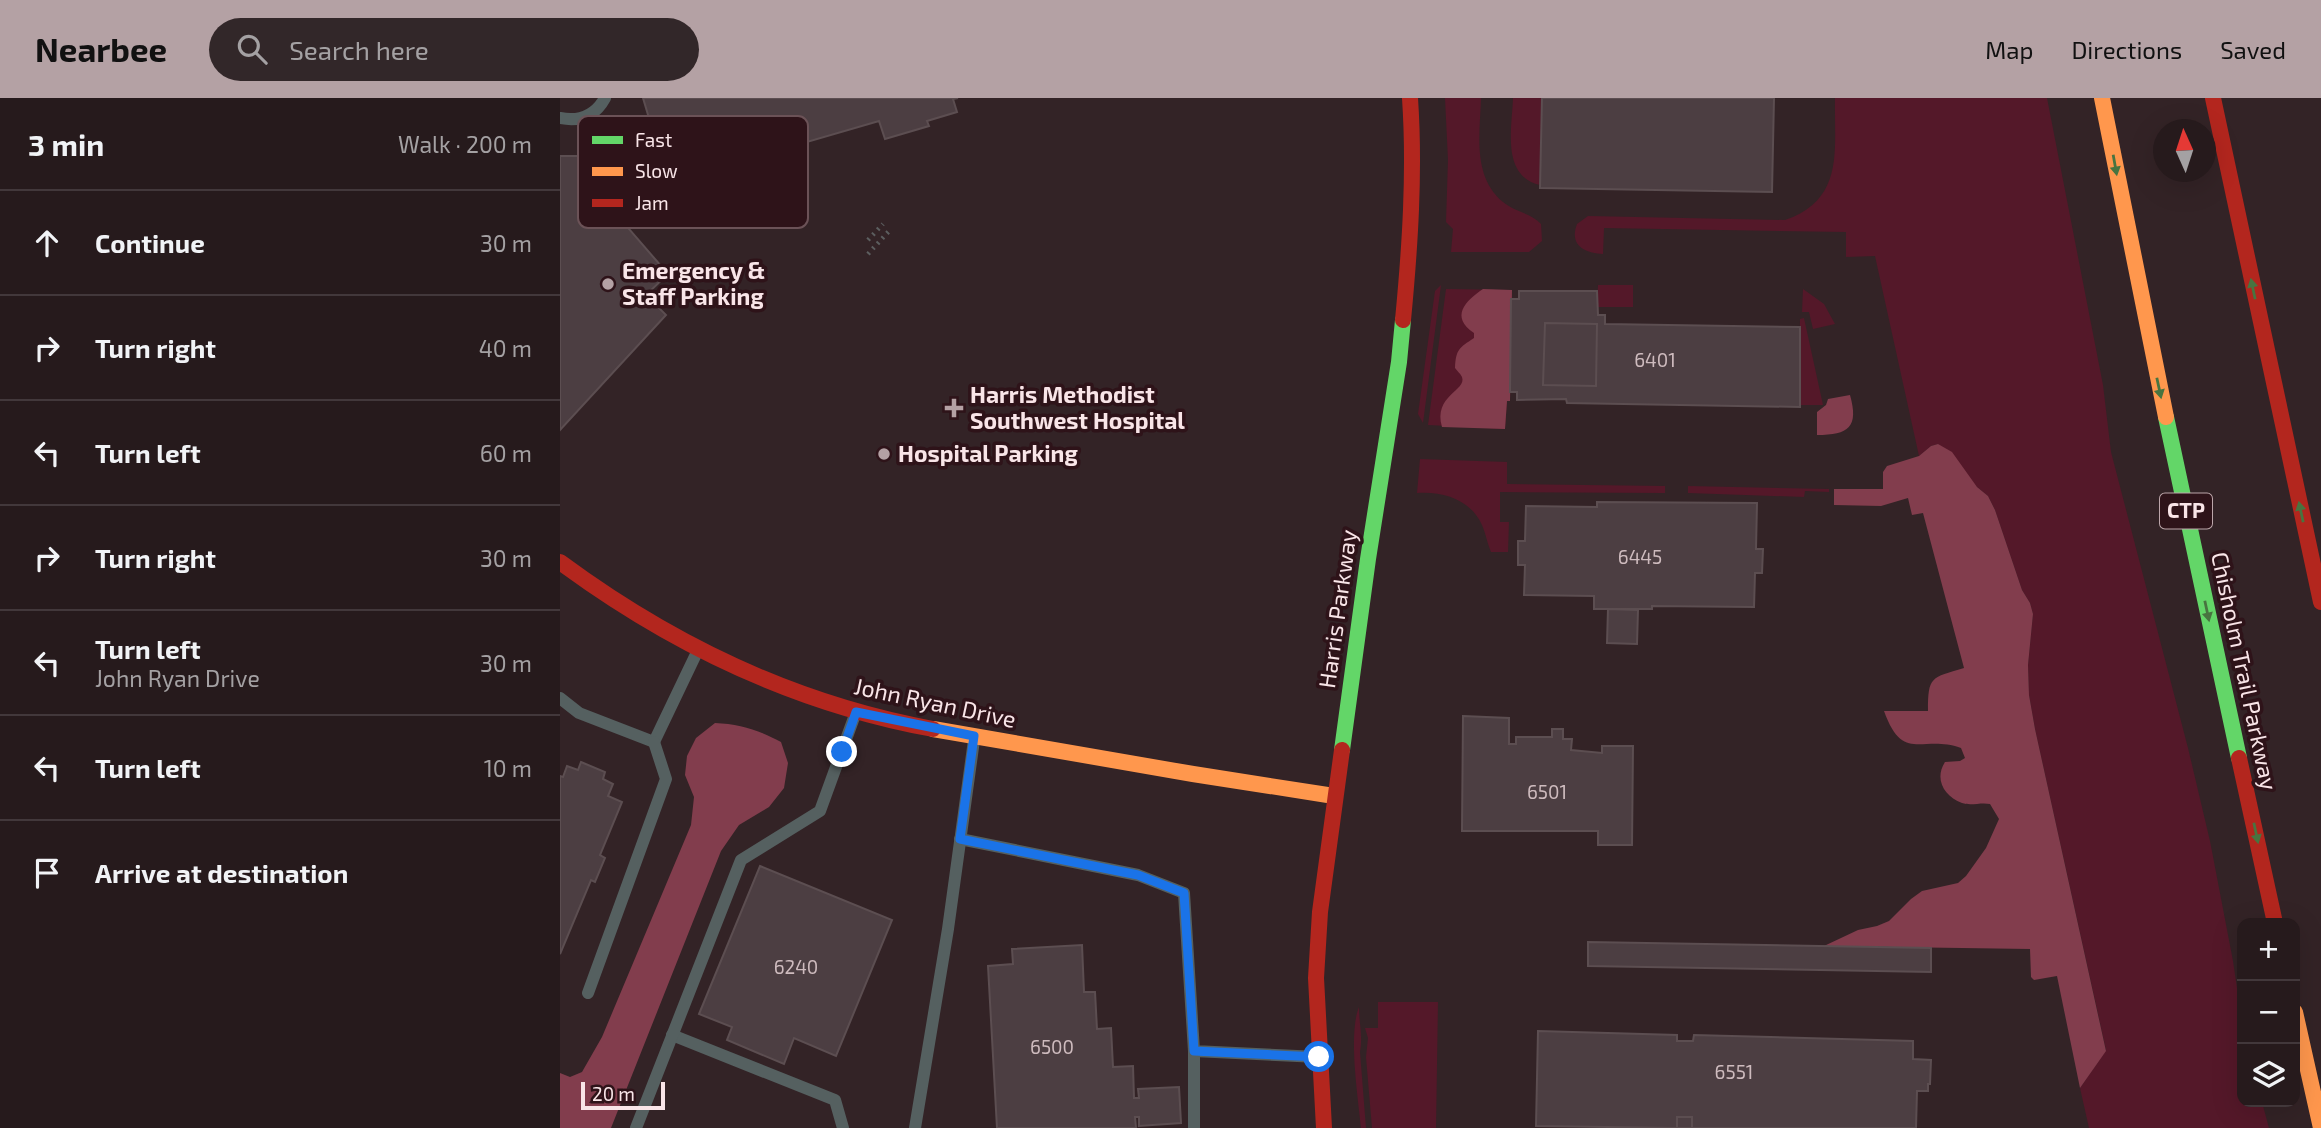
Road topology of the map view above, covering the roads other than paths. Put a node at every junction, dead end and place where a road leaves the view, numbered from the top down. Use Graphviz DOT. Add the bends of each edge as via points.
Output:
graph roads {
  1 [pos="605,98"];
  2 [pos="1410,98"];
  3 [pos="2102,98"];
  4 [pos="2213,98"];
  5 [pos="588,116"];
  6 [pos="560,118"];
  7 [pos="578,118"];
  8 [pos="560,562"];
  9 [pos="2321,602"];
  10 [pos="698,649"];
  11 [pos="560,698"];
  12 [pos="856,712"];
  13 [pos="974,736"];
  14 [pos="654,742"];
  15 [pos="1334,796"];
  16 [pos="960,839"];
  17 [pos="2275,918"];
  18 [pos="588,993"];
  19 [pos="672,1035"];
  20 [pos="2300,1035"];
  21 [pos="1194,1051"];
  22 [pos="1319,1057"];
  23 [pos="636,1128"];
  24 [pos="843,1128"];
  25 [pos="915,1128"];
  26 [pos="1194,1128"];
  27 [pos="1324,1128"];
  28 [pos="2320,1128"];
  1 -- 5 [label="lane"];
  2 -- 15 [label="main road, Harris Parkway" via="1413,157 1399,362"];
  3 -- 17 [label="main road, Chisholm Trail Parkway / CTP, one-way" via="2148,336"];
  9 -- 4 [label="main road, one-way"];
  6 -- 7 [label="lane"];
  8 -- 10 [label="main road, John Ryan Drive"];
  10 -- 12 [label="main road, John Ryan Drive" via="786,688"];
  10 -- 14 [label="lane"];
  11 -- 14 [label="lane" via="579,713"];
  12 -- 13 [label="main road, John Ryan Drive"];
  12 -- 19 [label="lane" via="820,811 741,860"];
  13 -- 15 [label="main road, John Ryan Drive"];
  13 -- 16 [label="lane"];
  14 -- 18 [label="lane" via="666,779"];
  15 -- 22 [label="main road, Harris Parkway" via="1316,978"];
  16 -- 21 [label="lane" via="1138,875 1184,893"];
  16 -- 25 [label="lane"];
  19 -- 23 [label="lane"];
  19 -- 24 [label="lane" via="835,1100"];
  20 -- 28 [label="main road"];
  21 -- 22 [label="lane"];
  21 -- 26 [label="lane"];
  22 -- 27 [label="main road, Harris Parkway"];
}
